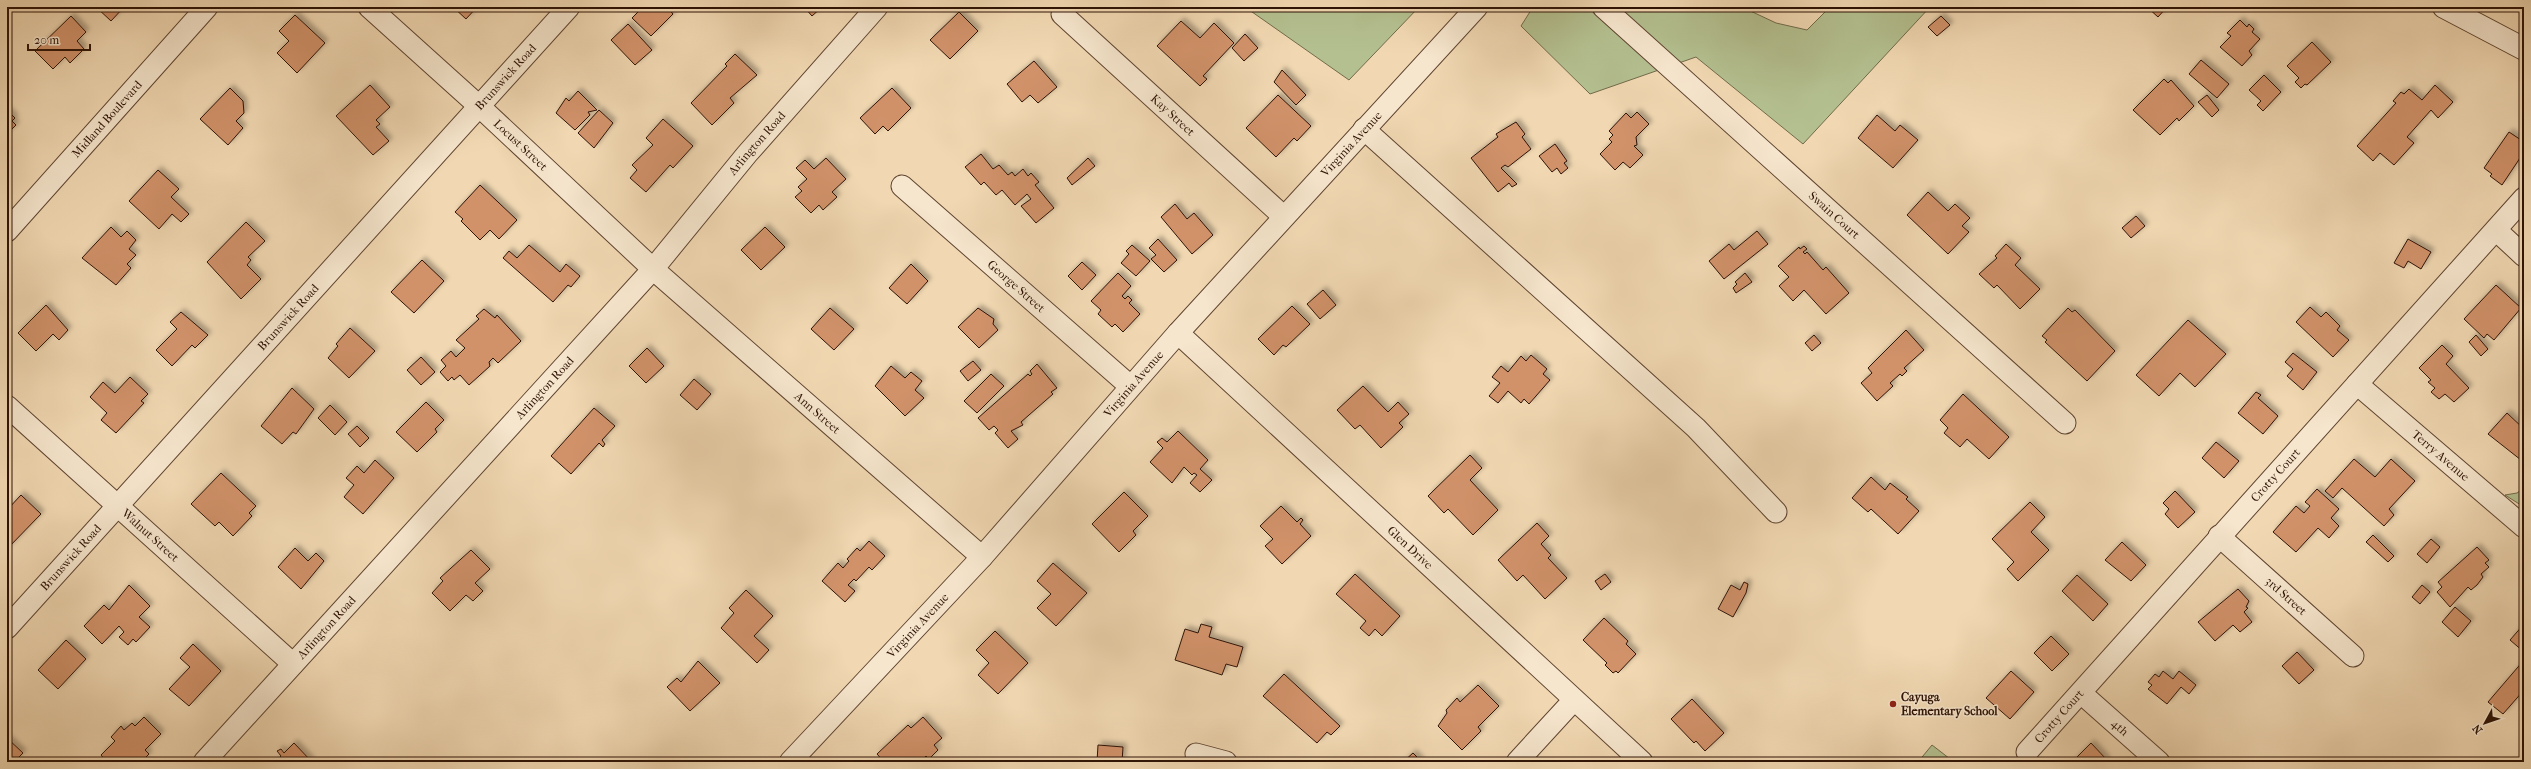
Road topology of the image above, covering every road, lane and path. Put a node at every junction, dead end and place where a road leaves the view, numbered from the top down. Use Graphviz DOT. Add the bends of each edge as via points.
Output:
graph roads {
  1 [pos="208,7"];
  2 [pos="369,7"];
  3 [pos="569,7"];
  4 [pos="877,7"];
  5 [pos="1477,7"];
  6 [pos="1603,7"];
  7 [pos="2444,7"];
  8 [pos="1062,14"];
  9 [pos="2524,49"];
  10 [pos="480,107"];
  11 [pos="1364,129"];
  12 [pos="902,186"];
  13 [pos="2524,198"];
  14 [pos="1283,216"];
  15 [pos="2496,230"];
  16 [pos="7,231"];
  17 [pos="2524,256"];
  18 [pos="653,269"];
  19 [pos="1178,333"];
  20 [pos="2357,384"];
  21 [pos="1130,386"];
  22 [pos="7,406"];
  23 [pos="2065,423"];
  24 [pos="119,505"];
  25 [pos="1776,512"];
  26 [pos="2524,527"];
  27 [pos="2219,536"];
  28 [pos="982,557"];
  29 [pos="7,628"];
  30 [pos="2353,656"];
  31 [pos="293,664"];
  32 [pos="2081,693"];
  33 [pos="1573,701"];
  34 [pos="2027,752"];
  35 [pos="1196,754"];
  36 [pos="794,761"];
  37 [pos="204,762"];
  38 [pos="1226,762"];
  39 [pos="1517,762"];
  40 [pos="1642,762"];
  41 [pos="2159,762"];
  1 -- 16 [label="street, Midland Boulevard"];
  2 -- 10 [label="street, Locust Street"];
  3 -- 10 [label="street, Brunswick Road"];
  4 -- 18 [label="street, Arlington Road" via="747,154"];
  5 -- 11 [label="street, Virginia Avenue"];
  6 -- 23 [label="street, Swain Court"];
  7 -- 9 [label="street"];
  8 -- 14 [label="street, Kay Street"];
  10 -- 18 [label="street, Locust Street"];
  10 -- 24 [label="street, Brunswick Road"];
  11 -- 14 [label="street, Virginia Avenue"];
  11 -- 25 [label="street" via="1696,428"];
  12 -- 21 [label="street, George Street"];
  13 -- 15 [label="street, Crotty Court"];
  14 -- 19 [label="street, Virginia Avenue"];
  15 -- 17 [label="street"];
  15 -- 20 [label="street, Crotty Court"];
  18 -- 28 [label="street, Ann Street"];
  18 -- 31 [label="street, Arlington Road"];
  19 -- 21 [label="street, Virginia Avenue"];
  19 -- 33 [label="street, Glen Drive"];
  20 -- 26 [label="street, Terry Avenue"];
  20 -- 27 [label="street, Crotty Court"];
  21 -- 28 [label="street, Virginia Avenue"];
  22 -- 24 [label="street, Walnut Street"];
  24 -- 29 [label="street, Brunswick Road"];
  24 -- 31 [label="street, Walnut Street"];
  27 -- 30 [label="street, 3rd Street"];
  27 -- 32 [label="street, Crotty Court"];
  28 -- 36 [label="street, Virginia Avenue"];
  31 -- 37 [label="street, Arlington Road"];
  32 -- 34 [label="street, Crotty Court"];
  32 -- 41 [label="street, 4th"];
  33 -- 39 [label="street"];
  33 -- 40 [label="street, Glen Drive"];
  35 -- 38 [label="street"];
}
